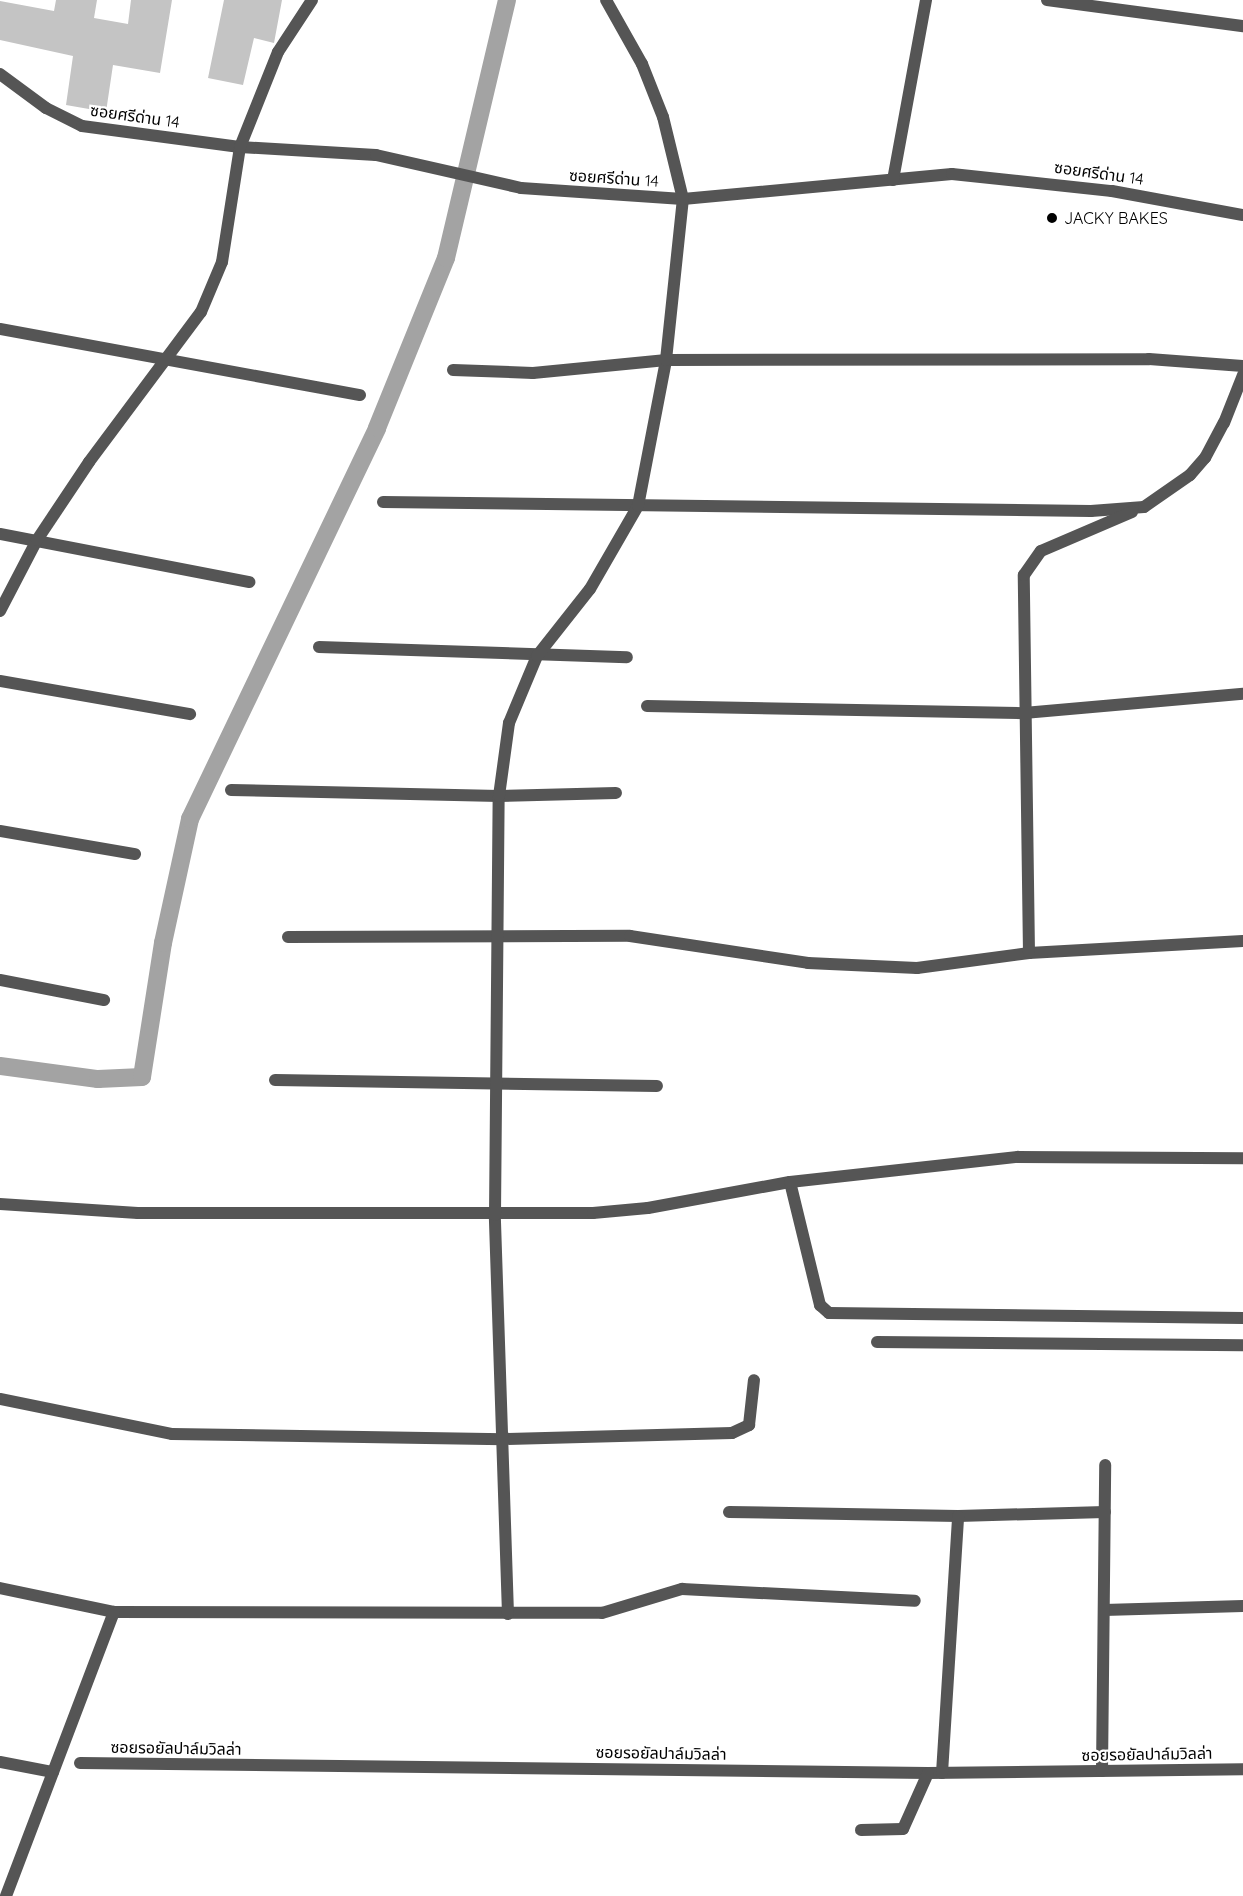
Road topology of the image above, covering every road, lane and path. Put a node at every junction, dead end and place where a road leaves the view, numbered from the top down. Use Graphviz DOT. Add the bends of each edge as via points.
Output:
graph roads {
  1 [pos="312,0"];
  2 [pos="606,0"];
  3 [pos="926,0"];
  4 [pos="1047,0"];
  5 [pos="1243,27"];
  6 [pos="0,74"];
  7 [pos="240,147"];
  8 [pos="893,180"];
  9 [pos="683,199"];
  10 [pos="1243,215"];
  11 [pos="0,329"];
  12 [pos="666,360"];
  13 [pos="166,361"];
  14 [pos="1243,366"];
  15 [pos="453,370"];
  16 [pos="1243,375"];
  17 [pos="360,395"];
  18 [pos="383,502"];
  19 [pos="638,506"];
  20 [pos="1144,507"];
  21 [pos="0,534"];
  22 [pos="37,540"];
  23 [pos="249,582"];
  24 [pos="0,611"];
  25 [pos="319,647"];
  26 [pos="537,656"];
  27 [pos="627,657"];
  28 [pos="0,681"];
  29 [pos="1243,694"];
  30 [pos="647,706"];
  31 [pos="1024,713"];
  32 [pos="190,714"];
  33 [pos="231,790"];
  34 [pos="616,793"];
  35 [pos="499,796"];
  36 [pos="0,831"];
  37 [pos="135,854"];
  38 [pos="500,935"];
  39 [pos="288,937"];
  40 [pos="1243,941"];
  41 [pos="1029,953"];
  42 [pos="0,980"];
  43 [pos="104,1000"];
  44 [pos="274,1080"];
  45 [pos="499,1086"];
  46 [pos="657,1086"];
  47 [pos="1243,1158"];
  48 [pos="790,1182"];
  49 [pos="0,1204"];
  50 [pos="495,1215"];
  51 [pos="1243,1318"];
  52 [pos="877,1342"];
  53 [pos="1243,1345"];
  54 [pos="754,1380"];
  55 [pos="0,1399"];
  56 [pos="504,1440"];
  57 [pos="1105,1465"];
  58 [pos="729,1512"];
  59 [pos="1105,1512"];
  60 [pos="958,1516"];
  61 [pos="0,1588"];
  62 [pos="915,1600"];
  63 [pos="1243,1606"];
  64 [pos="1104,1610"];
  65 [pos="114,1612"];
  66 [pos="508,1614"];
  67 [pos="0,1762"];
  68 [pos="80,1763"];
  69 [pos="1243,1769"];
  70 [pos="1102,1771"];
  71 [pos="53,1772"];
  72 [pos="927,1773"];
  73 [pos="942,1773"];
  74 [pos="861,1830"];
  75 [pos="6,1896"];
  1 -- 7 [label="street" via="278,52"];
  2 -- 9 [label="street" via="642,64 663,117"];
  3 -- 8 [label="street"];
  4 -- 5 [label="street"];
  6 -- 7 [label="street, ซอยศรีด่าน 14" via="46,108 82,126"];
  7 -- 9 [label="street, ซอยศรีด่าน 14" via="368,153 521,188"];
  7 -- 13 [label="street" via="222,262 201,312"];
  8 -- 9 [label="street, ซอยศรีด่าน 14"];
  8 -- 10 [label="street, ซอยศรีด่าน 14" via="952,174 1034,181 1198,204"];
  9 -- 12 [label="street"];
  11 -- 13 [label="street"];
  12 -- 14 [label="street" via="1149,359"];
  12 -- 15 [label="street" via="533,373"];
  12 -- 19 [label="street"];
  13 -- 17 [label="street"];
  13 -- 22 [label="street" via="89,462"];
  16 -- 20 [label="street" via="1224,423 1204,458 1190,475"];
  18 -- 19 [label="street"];
  19 -- 20 [label="street" via="1090,511"];
  19 -- 26 [label="street" via="590,589"];
  20 -- 31 [label="street" via="1041,551 1024,575"];
  21 -- 22 [label="street"];
  22 -- 23 [label="street"];
  22 -- 24 [label="street"];
  25 -- 26 [label="street"];
  26 -- 27 [label="street"];
  26 -- 35 [label="street" via="509,723"];
  28 -- 32 [label="street"];
  29 -- 31 [label="street"];
  30 -- 31 [label="street"];
  31 -- 41 [label="street"];
  33 -- 35 [label="street"];
  34 -- 35 [label="street"];
  35 -- 38 [label="street"];
  36 -- 37 [label="street"];
  38 -- 39 [label="street"];
  38 -- 41 [label="street" via="630,936 808,963 865,967 917,968"];
  38 -- 45 [label="street"];
  40 -- 41 [label="street"];
  42 -- 43 [label="street"];
  44 -- 45 [label="street"];
  45 -- 46 [label="street"];
  45 -- 50 [label="street"];
  47 -- 48 [label="street" via="1018,1157"];
  48 -- 50 [label="street" via="620,1212"];
  48 -- 51 [label="street" via="820,1305 829,1313"];
  49 -- 50 [label="street" via="138,1213"];
  50 -- 56 [label="street"];
  52 -- 53 [label="street"];
  54 -- 56 [label="street" via="749,1425 732,1433"];
  55 -- 56 [label="street" via="172,1434"];
  56 -- 66 [label="street"];
  57 -- 59 [label="street"];
  58 -- 60 [label="street"];
  59 -- 60 [label="street"];
  59 -- 64 [label="street"];
  60 -- 73 [label="street"];
  61 -- 65 [label="street"];
  62 -- 66 [label="street" via="682,1589 602,1613"];
  63 -- 64 [label="street"];
  64 -- 70 [label="street"];
  65 -- 66 [label="street"];
  65 -- 71 [label="street"];
  67 -- 71 [label="street"];
  68 -- 72 [label="street, ซอยรอยัลปาล์มวิลล่า"];
  69 -- 70 [label="street, ซอยรอยัลปาล์มวิลล่า"];
  70 -- 73 [label="street, ซอยรอยัลปาล์มวิลล่า"];
  71 -- 75 [label="street"];
  72 -- 73 [label="street, ซอยรอยัลปาล์มวิลล่า"];
  72 -- 74 [label="street" via="903,1829"];
}
